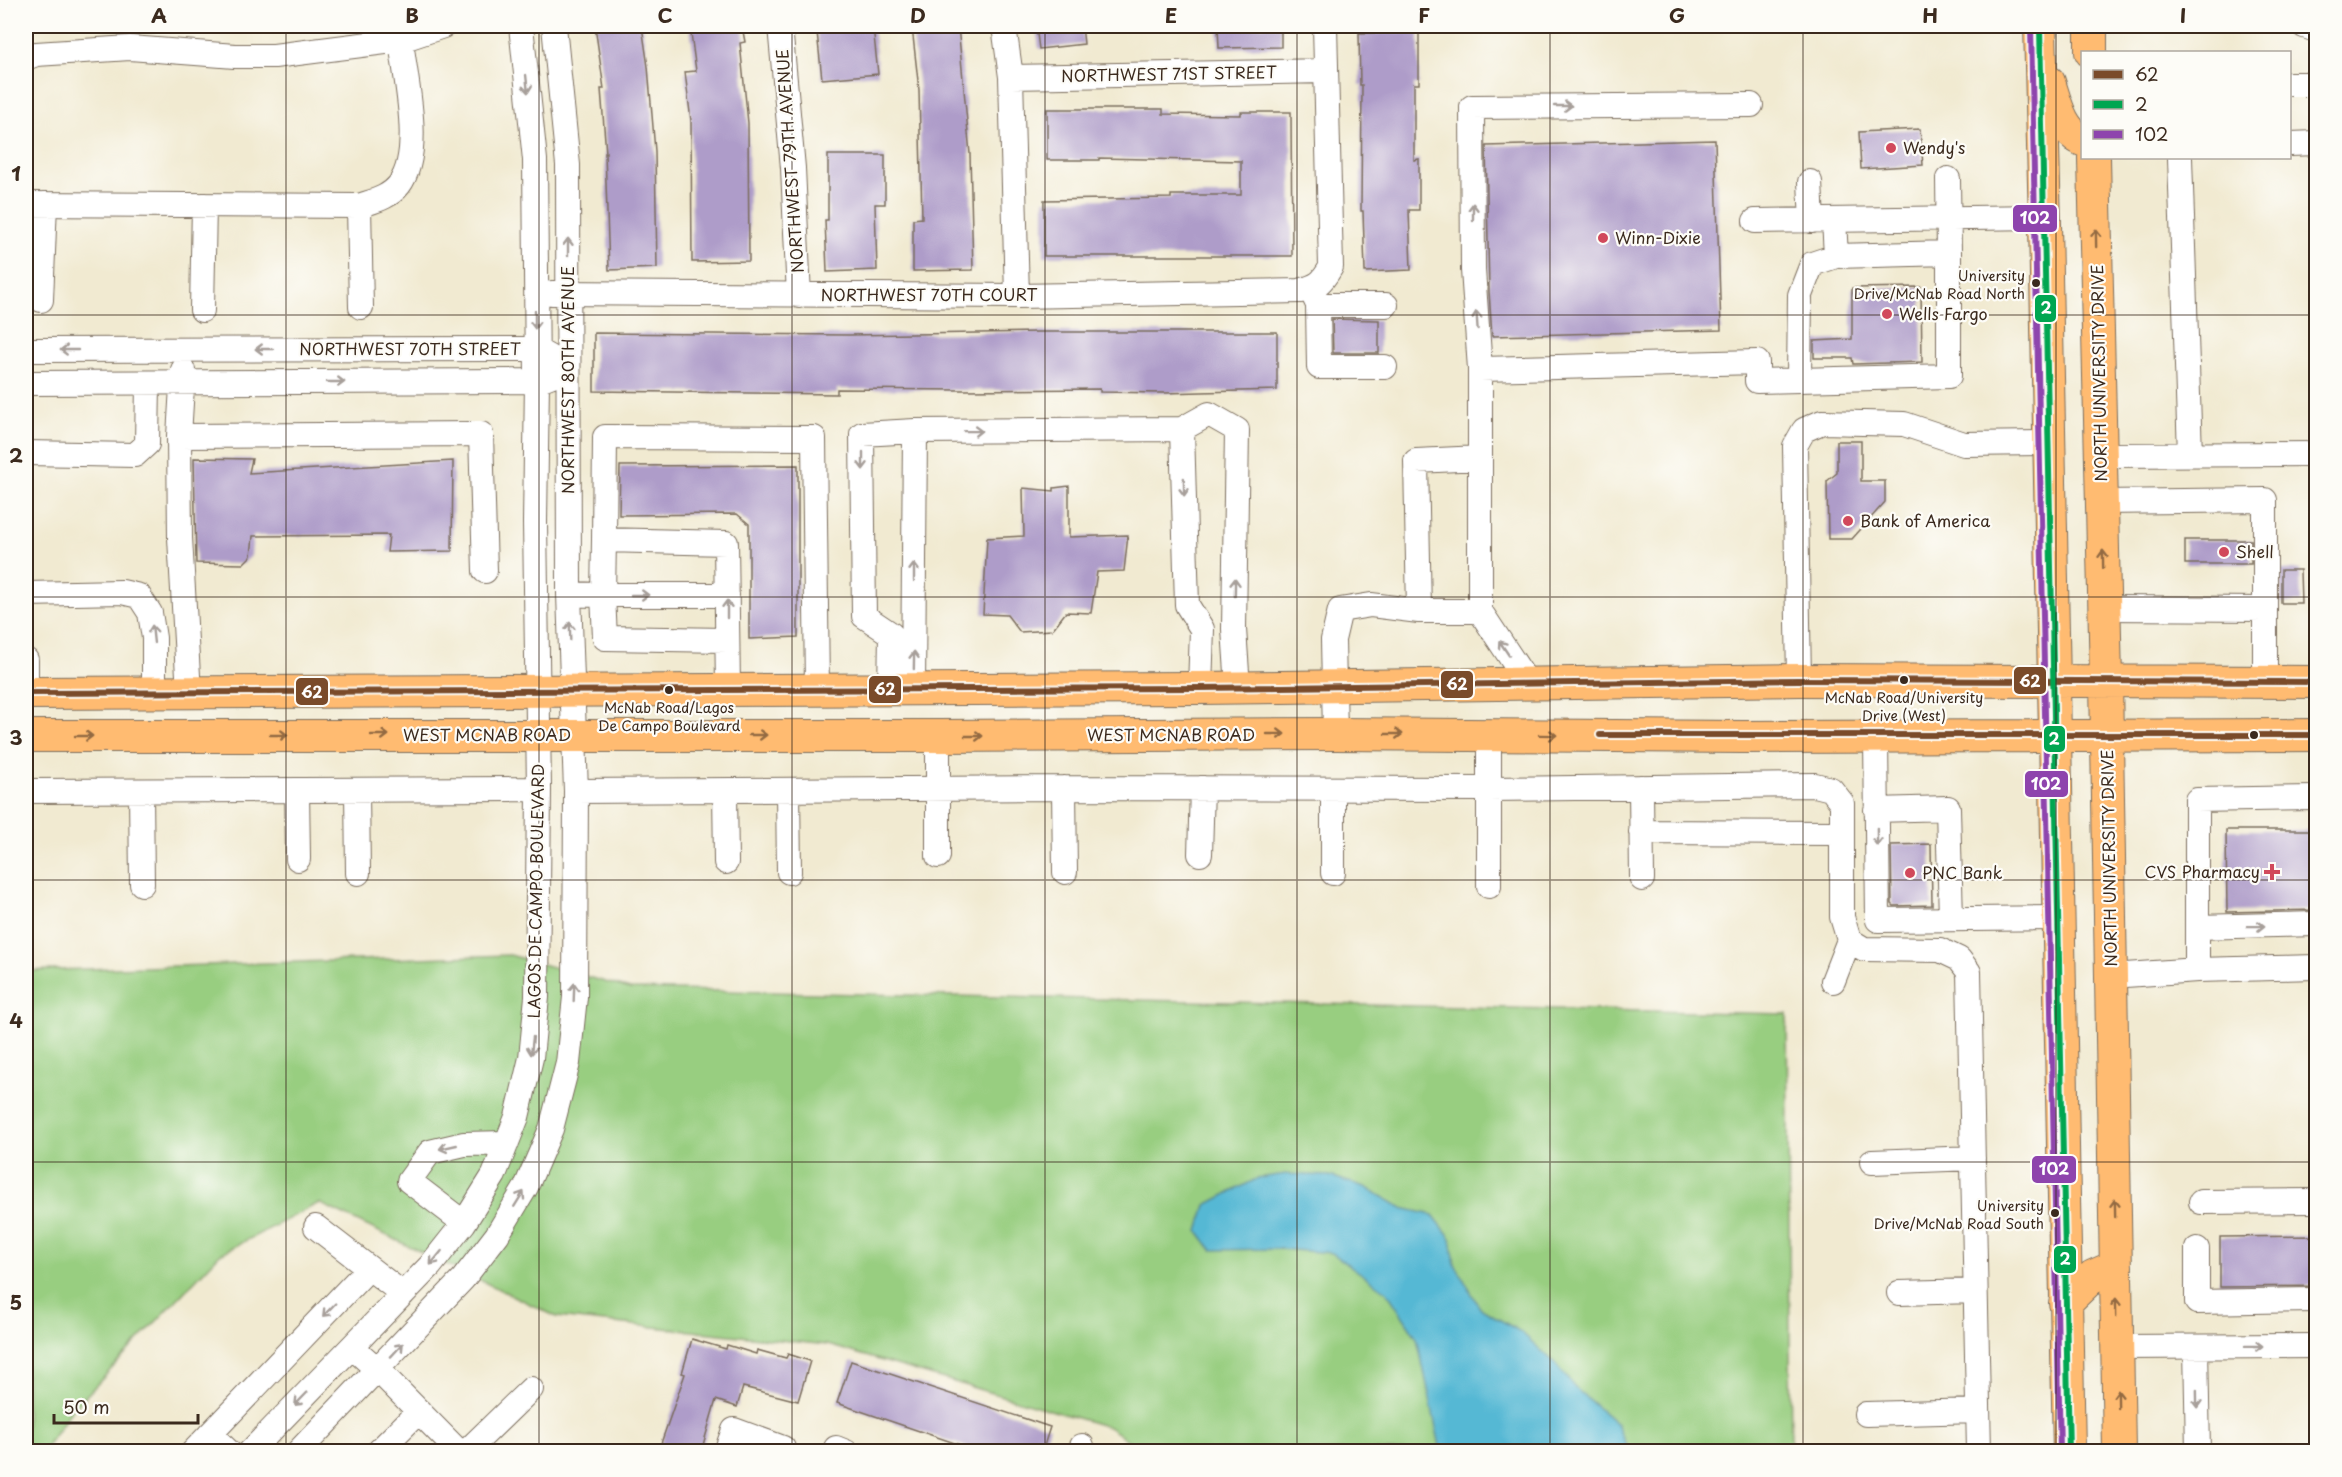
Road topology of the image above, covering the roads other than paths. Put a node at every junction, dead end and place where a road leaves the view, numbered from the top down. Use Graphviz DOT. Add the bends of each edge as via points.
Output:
graph roads {
  1 [pos="443,26"];
  2 [pos="521,26"];
  3 [pos="554,26"];
  4 [pos="780,26"];
  5 [pos="1004,26"];
  6 [pos="1325,26"];
  7 [pos="2040,26"];
  8 [pos="2091,26"];
  9 [pos="2304,26"];
  10 [pos="2316,30"];
  11 [pos="401,33"];
  12 [pos="2091,51"];
  13 [pos="26,58"];
  14 [pos="2041,59"];
  15 [pos="1326,71"];
  16 [pos="1011,77"];
  17 [pos="2291,84"];
  18 [pos="2316,84"];
  19 [pos="1751,105"];
  20 [pos="2081,139"];
  21 [pos="2316,143"];
  22 [pos="2291,144"];
  23 [pos="2094,159"];
  24 [pos="2180,159"];
  25 [pos="1948,179"];
  26 [pos="1810,182"];
  27 [pos="35,204"];
  28 [pos="204,205"];
  29 [pos="359,206"];
  30 [pos="2045,217"];
  31 [pos="1949,219"];
  32 [pos="1823,220"];
  33 [pos="1755,221"];
  34 [pos="1949,253"];
  35 [pos="1836,256"];
  36 [pos="535,292"];
  37 [pos="1316,292"];
  38 [pos="568,293"];
  39 [pos="799,296"];
  40 [pos="1017,296"];
  41 [pos="41,300"];
  42 [pos="1386,305"];
  43 [pos="361,307"];
  44 [pos="202,310"];
  45 [pos="183,349"];
  46 [pos="535,349"];
  47 [pos="26,350"];
  48 [pos="1385,367"];
  49 [pos="568,369"];
  50 [pos="1480,369"];
  51 [pos="1799,380"];
  52 [pos="537,381"];
  53 [pos="26,383"];
  54 [pos="148,383"];
  55 [pos="184,383"];
  56 [pos="1182,429"];
  57 [pos="915,431"];
  58 [pos="179,436"];
  59 [pos="2051,443"];
  60 [pos="26,453"];
  61 [pos="2190,454"];
  62 [pos="2316,454"];
  63 [pos="2101,455"];
  64 [pos="1480,459"];
  65 [pos="2102,502"];
  66 [pos="604,540"];
  67 [pos="485,571"];
  68 [pos="26,594"];
  69 [pos="568,594"];
  70 [pos="603,595"];
  71 [pos="727,595"];
  72 [pos="2104,608"];
  73 [pos="2265,609"];
  74 [pos="1419,611"];
  75 [pos="1480,612"];
  76 [pos="1202,629"];
  77 [pos="1234,629"];
  78 [pos="914,630"];
  79 [pos="891,634"];
  80 [pos="727,640"];
  81 [pos="26,660"];
  82 [pos="2054,680"];
  83 [pos="2106,680"];
  84 [pos="1799,681"];
  85 [pos="2265,682"];
  86 [pos="2316,682"];
  87 [pos="1529,685"];
  88 [pos="1238,687"];
  89 [pos="1334,687"];
  90 [pos="728,688"];
  91 [pos="1057,688"];
  92 [pos="1200,688"];
  93 [pos="571,689"];
  94 [pos="818,689"];
  95 [pos="536,690"];
  96 [pos="902,690"];
  97 [pos="26,693"];
  98 [pos="154,693"];
  99 [pos="189,693"];
  100 [pos="1335,734"];
  101 [pos="1490,734"];
  102 [pos="538,735"];
  103 [pos="2316,735"];
  104 [pos="26,736"];
  105 [pos="574,736"];
  106 [pos="938,736"];
  107 [pos="2055,736"];
  108 [pos="2106,736"];
  109 [pos="1876,737"];
  110 [pos="1641,787"];
  111 [pos="939,788"];
  112 [pos="1064,788"];
  113 [pos="1202,788"];
  114 [pos="538,789"];
  115 [pos="1333,789"];
  116 [pos="1490,789"];
  117 [pos="297,790"];
  118 [pos="357,790"];
  119 [pos="788,790"];
  120 [pos="26,791"];
  121 [pos="141,791"];
  122 [pos="576,791"];
  123 [pos="725,791"];
  124 [pos="2316,798"];
  125 [pos="1876,810"];
  126 [pos="1641,832"];
  127 [pos="1842,833"];
  128 [pos="1200,854"];
  129 [pos="938,856"];
  130 [pos="298,859"];
  131 [pos="726,862"];
  132 [pos="789,872"];
  133 [pos="1065,872"];
  134 [pos="358,873"];
  135 [pos="1333,873"];
  136 [pos="1642,879"];
  137 [pos="142,884"];
  138 [pos="1489,886"];
  139 [pos="2058,918"];
  140 [pos="1951,919"];
  141 [pos="2316,924"];
  142 [pos="2197,927"];
  143 [pos="1849,940"];
  144 [pos="2316,967"];
  145 [pos="2197,970"];
  146 [pos="2111,976"];
  147 [pos="1833,981"];
  148 [pos="507,1143"];
  149 [pos="1973,1158"];
  150 [pos="1872,1162"];
  151 [pos="2316,1201"];
  152 [pos="2200,1202"];
  153 [pos="464,1222"];
  154 [pos="316,1227"];
  155 [pos="2197,1249"];
  156 [pos="2116,1266"];
  157 [pos="369,1268"];
  158 [pos="1975,1291"];
  159 [pos="1899,1293"];
  160 [pos="403,1294"];
  161 [pos="2316,1300"];
  162 [pos="2066,1303"];
  163 [pos="2316,1346"];
  164 [pos="352,1347"];
  165 [pos="2117,1347"];
  166 [pos="2196,1347"];
  167 [pos="378,1370"];
  168 [pos="531,1389"];
  169 [pos="419,1411"];
  170 [pos="1978,1411"];
  171 [pos="1866,1414"];
  172 [pos="210,1434"];
  173 [pos="193,1452"];
  174 [pos="229,1452"];
  175 [pos="250,1452"];
  176 [pos="298,1452"];
  177 [pos="378,1452"];
  178 [pos="459,1452"];
  179 [pos="466,1452"];
  180 [pos="726,1452"];
  181 [pos="782,1452"];
  182 [pos="835,1452"];
  183 [pos="846,1452"];
  184 [pos="1979,1452"];
  185 [pos="2069,1452"];
  186 [pos="2119,1452"];
  187 [pos="2198,1452"];
  1 -- 11 [label="street"];
  2 -- 36 [label="street, NORTHWEST 80TH AVENUE, one-way" via="535,160"];
  38 -- 3 [label="street, NORTHWEST 80TH AVENUE, one-way" via="568,165"];
  4 -- 39 [label="street, NORTHWEST 79TH AVENUE"];
  5 -- 16 [label="street"];
  6 -- 15 [label="street"];
  7 -- 14 [label="main road"];
  8 -- 12 [label="main road"];
  9 -- 10 [label="street"];
  11 -- 13 [label="street" via="274,56 130,48 36,54"];
  11 -- 29 [label="street" via="411,131 410,162 399,185 385,197"];
  14 -- 20 [label="main road" via="2061,117"];
  14 -- 30 [label="main road"];
  15 -- 16 [label="street, NORTHWEST 71ST STREET"];
  15 -- 37 [label="street" via="1331,267"];
  16 -- 40 [label="street"];
  17 -- 18 [label="street"];
  50 -- 19 [label="street, one-way" via="1473,270 1472,107"];
  21 -- 22 [label="street"];
  63 -- 23 [label="main road, NORTH UNIVERSITY DRIVE, one-way"];
  24 -- 61 [label="street"];
  25 -- 31 [label="street"];
  26 -- 32 [label="street"];
  27 -- 28 [label="street"];
  27 -- 41 [label="street"];
  28 -- 29 [label="street"];
  28 -- 44 [label="street"];
  29 -- 43 [label="street"];
  30 -- 31 [label="street"];
  30 -- 59 [label="main road"];
  31 -- 32 [label="street"];
  31 -- 34 [label="street"];
  32 -- 33 [label="street"];
  32 -- 35 [label="street"];
  34 -- 35 [label="street"];
  34 -- 51 [label="street" via="1949,376"];
  35 -- 51 [label="street" via="1812,264 1800,295"];
  36 -- 38 [label="street, NORTHWEST 70TH COURT"];
  36 -- 46 [label="street, NORTHWEST 80TH AVENUE, one-way"];
  37 -- 40 [label="street, NORTHWEST 70TH COURT"];
  37 -- 42 [label="street, NORTHWEST 70TH COURT"];
  37 -- 48 [label="street" via="1319,368"];
  38 -- 39 [label="street, NORTHWEST 70TH COURT"];
  38 -- 49 [label="street, NORTHWEST 80TH AVENUE"];
  39 -- 40 [label="street, NORTHWEST 70TH COURT"];
  46 -- 45 [label="street, NORTHWEST 70TH STREET, one-way"];
  45 -- 47 [label="street, NORTHWEST 70TH STREET, one-way"];
  45 -- 55 [label="street"];
  46 -- 49 [label="street, NORTHWEST 70TH STREET"];
  46 -- 52 [label="street, NORTHWEST 80TH AVENUE"];
  49 -- 52 [label="street, NORTHWEST 70TH STREET"];
  49 -- 69 [label="street, NORTHWEST 80TH AVENUE"];
  50 -- 51 [label="street" via="1757,362 1757,381"];
  50 -- 64 [label="street"];
  55 -- 52 [label="street, NORTHWEST 70TH STREET, one-way"];
  52 -- 95 [label="street, NORTHWEST 80TH AVENUE"];
  53 -- 54 [label="street, NORTHWEST 70TH STREET"];
  54 -- 55 [label="street, NORTHWEST 70TH STREET"];
  54 -- 60 [label="street" via="147,444 135,455"];
  55 -- 58 [label="street"];
  57 -- 56 [label="street, one-way"];
  56 -- 76 [label="street, one-way" via="1187,605"];
  77 -- 56 [label="street, one-way" via="1237,430 1209,414"];
  78 -- 57 [label="street, one-way"];
  57 -- 79 [label="street, one-way" via="862,434 864,616"];
  58 -- 67 [label="street" via="481,434"];
  58 -- 99 [label="street"];
  59 -- 82 [label="main road"];
  59 -- 84 [label="street" via="1964,444 1904,424 1822,422 1804,430 1796,446"];
  61 -- 62 [label="street"];
  61 -- 63 [label="street"];
  63 -- 65 [label="main road, NORTH UNIVERSITY DRIVE"];
  64 -- 74 [label="street" via="1416,461"];
  64 -- 75 [label="street"];
  72 -- 65 [label="main road, NORTH UNIVERSITY DRIVE, one-way"];
  65 -- 73 [label="street" via="2265,500"];
  66 -- 70 [label="street"];
  66 -- 71 [label="street" via="726,543"];
  66 -- 94 [label="street" via="605,437 814,438"];
  98 -- 68 [label="street, one-way" via="154,638 150,613 139,596 122,592"];
  69 -- 70 [label="street"];
  93 -- 69 [label="street, NORTHWEST 80TH AVENUE, one-way"];
  70 -- 71 [label="street, one-way"];
  70 -- 80 [label="street" via="604,638"];
  80 -- 71 [label="street, one-way"];
  72 -- 73 [label="street"];
  72 -- 83 [label="main road, NORTH UNIVERSITY DRIVE"];
  73 -- 85 [label="street"];
  74 -- 75 [label="street"];
  74 -- 89 [label="street" via="1371,605 1340,610 1333,640"];
  87 -- 75 [label="street, one-way"];
  76 -- 77 [label="street"];
  76 -- 92 [label="street"];
  77 -- 88 [label="street"];
  78 -- 79 [label="street"];
  96 -- 78 [label="street, one-way"];
  79 -- 96 [label="street"];
  80 -- 90 [label="street"];
  81 -- 97 [label="street"];
  82 -- 83 [label="main road"];
  82 -- 84 [label="main road"];
  82 -- 107 [label="main road"];
  83 -- 85 [label="main road"];
  83 -- 108 [label="main road, NORTH UNIVERSITY DRIVE"];
  84 -- 87 [label="main road"];
  85 -- 86 [label="main road"];
  87 -- 89 [label="main road"];
  88 -- 89 [label="main road"];
  88 -- 92 [label="main road"];
  89 -- 100 [label="street"];
  90 -- 93 [label="main road"];
  90 -- 94 [label="main road"];
  91 -- 92 [label="main road"];
  91 -- 96 [label="main road"];
  91 -- 106 [label="main road" via="1028,708 948,708 940,714"];
  93 -- 95 [label="main road"];
  93 -- 105 [label="street, NORTHWEST 80TH AVENUE"];
  94 -- 96 [label="main road"];
  95 -- 99 [label="main road"];
  95 -- 102 [label="street, NORTHWEST 80TH AVENUE"];
  97 -- 98 [label="main road"];
  98 -- 99 [label="main road"];
  100 -- 101 [label="main road, WEST MCNAB ROAD, one-way"];
  106 -- 100 [label="main road, WEST MCNAB ROAD, one-way"];
  101 -- 109 [label="main road, WEST MCNAB ROAD, one-way"];
  101 -- 116 [label="street"];
  104 -- 102 [label="main road, WEST MCNAB ROAD, one-way"];
  102 -- 105 [label="main road, WEST MCNAB ROAD"];
  102 -- 114 [label="street, LAGOS DE CAMPO BOULEVARD"];
  103 -- 108 [label="main road, WEST MCNAB ROAD"];
  105 -- 106 [label="main road, WEST MCNAB ROAD, one-way"];
  105 -- 122 [label="street"];
  106 -- 111 [label="street"];
  107 -- 108 [label="main road, WEST MCNAB ROAD"];
  107 -- 109 [label="main road, WEST MCNAB ROAD"];
  107 -- 139 [label="main road"];
  108 -- 146 [label="main road, NORTH UNIVERSITY DRIVE"];
  109 -- 125 [label="street"];
  110 -- 116 [label="street"];
  110 -- 126 [label="street"];
  110 -- 127 [label="street" via="1815,785 1831,789 1842,803"];
  111 -- 112 [label="street"];
  111 -- 119 [label="street"];
  111 -- 129 [label="street"];
  112 -- 113 [label="street"];
  112 -- 133 [label="street"];
  113 -- 115 [label="street"];
  113 -- 128 [label="street"];
  114 -- 118 [label="street"];
  114 -- 148 [label="street, LAGOS DE CAMPO BOULEVARD, one-way" via="537,997 531,1058"];
  115 -- 116 [label="street"];
  115 -- 135 [label="street"];
  116 -- 138 [label="street"];
  117 -- 118 [label="street"];
  117 -- 121 [label="street"];
  117 -- 130 [label="street"];
  118 -- 134 [label="street"];
  119 -- 123 [label="street"];
  119 -- 132 [label="street"];
  120 -- 121 [label="street"];
  121 -- 137 [label="street"];
  122 -- 123 [label="street"];
  167 -- 122 [label="street, one-way" via="463,1279 497,1235 526,1187 551,1129 568,1063 574,997"];
  123 -- 131 [label="street"];
  124 -- 142 [label="street" via="2197,800"];
  125 -- 140 [label="street, one-way" via="1878,920"];
  125 -- 140 [label="street" via="1948,808"];
  126 -- 127 [label="street"];
  126 -- 136 [label="street"];
  127 -- 143 [label="street" via="1842,917"];
  139 -- 140 [label="street"];
  139 -- 162 [label="main road"];
  142 -- 141 [label="street, one-way"];
  142 -- 145 [label="street"];
  143 -- 147 [label="street"];
  143 -- 149 [label="street" via="1864,950 1940,950 1959,959 1970,972"];
  144 -- 145 [label="street"];
  145 -- 146 [label="street"];
  156 -- 146 [label="main road, NORTH UNIVERSITY DRIVE, one-way"];
  148 -- 153 [label="street, LAGOS DE CAMPO BOULEVARD" via="494,1175"];
  148 -- 153 [label="street, one-way" via="464,1144 430,1152 409,1181"];
  149 -- 150 [label="street"];
  149 -- 158 [label="street"];
  151 -- 152 [label="street"];
  153 -- 160 [label="street, LAGOS DE CAMPO BOULEVARD, one-way"];
  154 -- 157 [label="street"];
  155 -- 161 [label="street" via="2197,1302"];
  156 -- 162 [label="main road" via="2093,1276"];
  165 -- 156 [label="main road, NORTH UNIVERSITY DRIVE, one-way"];
  157 -- 160 [label="street"];
  157 -- 172 [label="street, one-way"];
  158 -- 159 [label="street"];
  158 -- 170 [label="street"];
  160 -- 164 [label="street, LAGOS DE CAMPO BOULEVARD"];
  162 -- 185 [label="main road"];
  166 -- 163 [label="street, one-way"];
  164 -- 167 [label="street"];
  164 -- 175 [label="street, LAGOS DE CAMPO BOULEVARD, one-way"];
  165 -- 166 [label="street"];
  186 -- 165 [label="main road, NORTH UNIVERSITY DRIVE, one-way"];
  166 -- 187 [label="street, one-way"];
  167 -- 169 [label="street"];
  167 -- 176 [label="street"];
  168 -- 179 [label="street"];
  169 -- 177 [label="street"];
  169 -- 178 [label="street"];
  170 -- 171 [label="street"];
  170 -- 184 [label="street"];
  172 -- 173 [label="street"];
  172 -- 174 [label="street"];
  180 -- 181 [label="street" via="734,1430 783,1448"];
  182 -- 183 [label="street" via="836,1448"];
}
